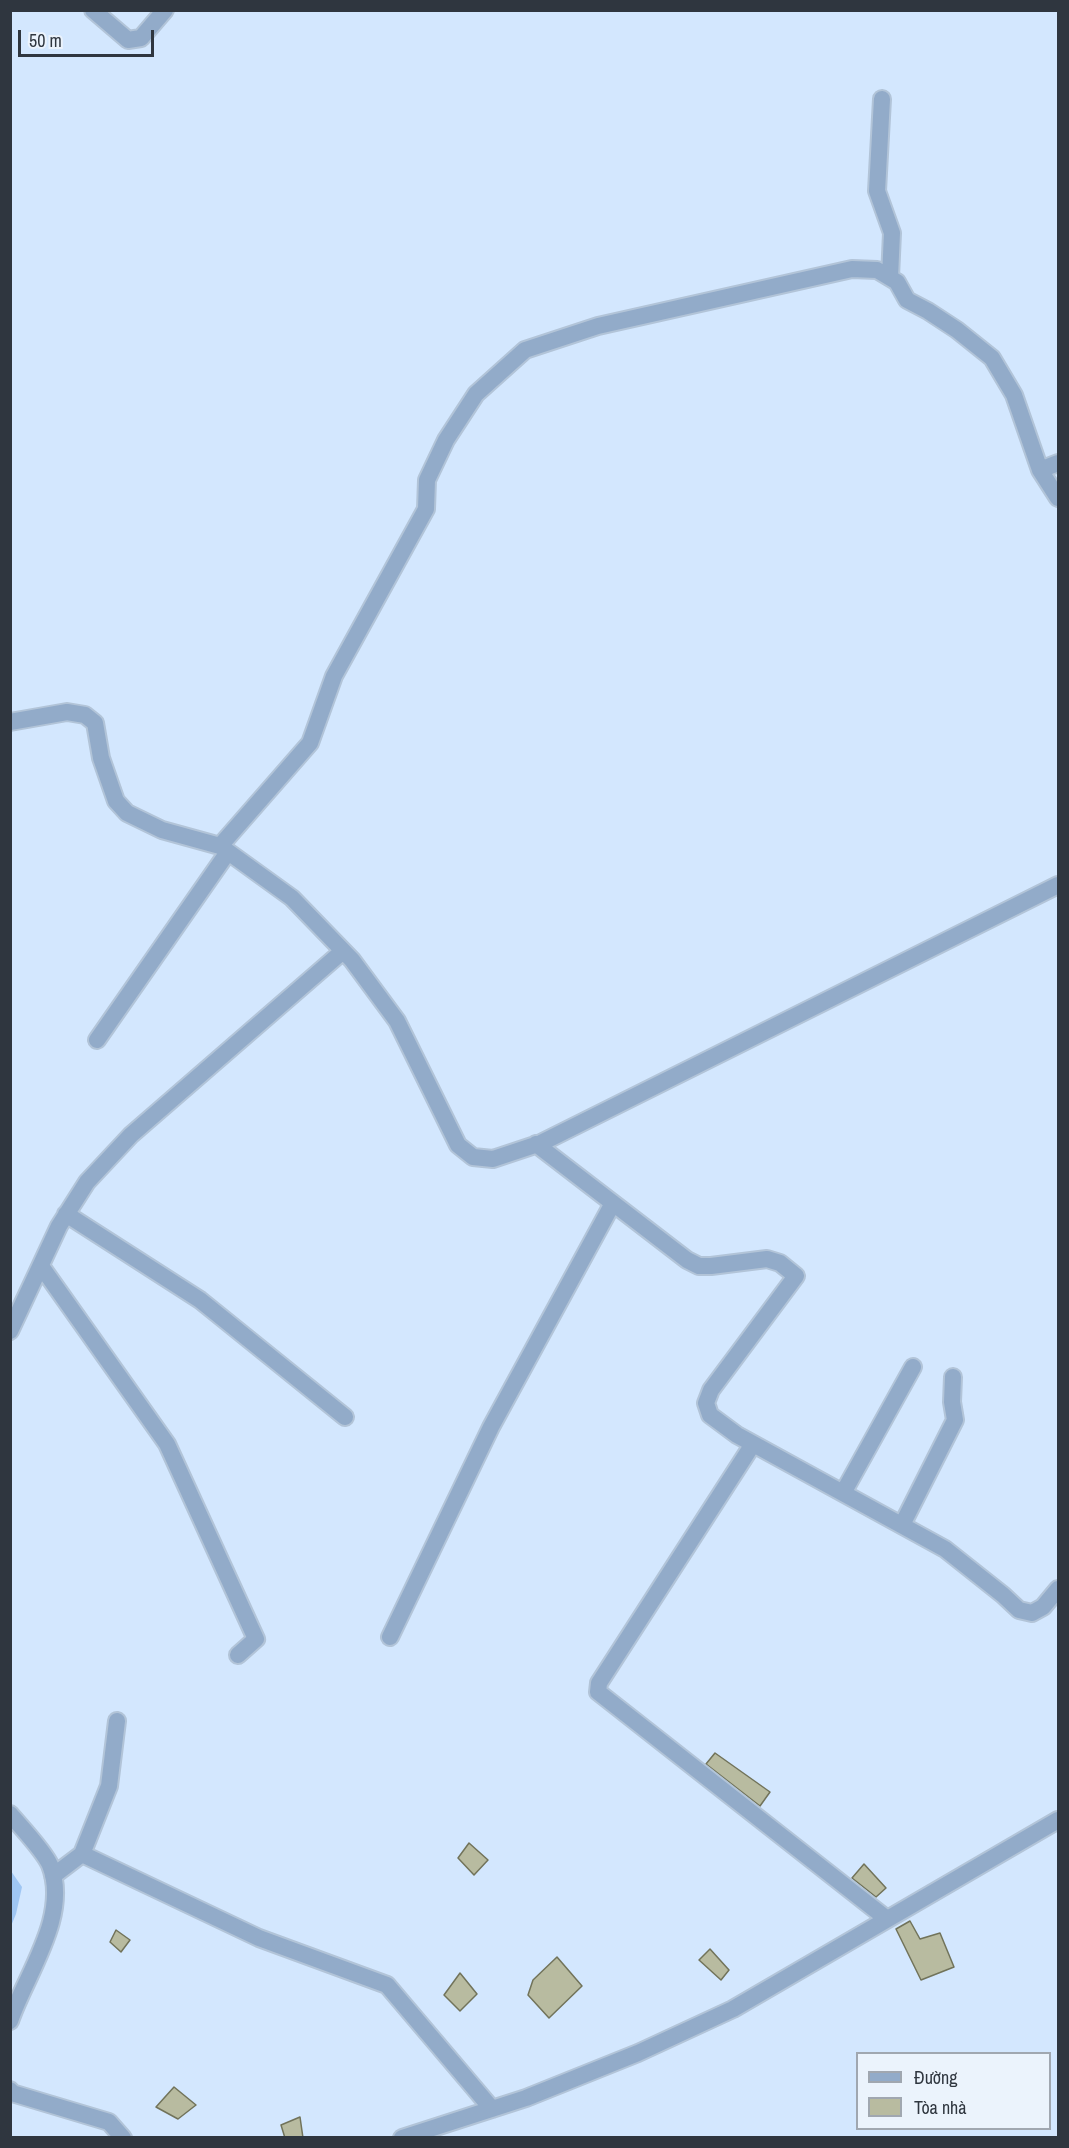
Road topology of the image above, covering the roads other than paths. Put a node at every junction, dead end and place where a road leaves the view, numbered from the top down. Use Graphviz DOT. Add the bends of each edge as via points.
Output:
graph roads {
  1 [pos="93,10"];
  2 [pos="165,10"];
  3 [pos="882,99"];
  4 [pos="890,277"];
  5 [pos="1059,464"];
  6 [pos="1041,470"];
  7 [pos="1059,498"];
  8 [pos="10,722"];
  9 [pos="224,849"];
  10 [pos="1059,885"];
  11 [pos="343,951"];
  12 [pos="97,1040"];
  13 [pos="536,1144"];
  14 [pos="612,1203"];
  15 [pos="66,1214"];
  16 [pos="41,1266"];
  17 [pos="10,1331"];
  18 [pos="913,1367"];
  19 [pos="953,1377"];
  20 [pos="345,1417"];
  21 [pos="753,1444"];
  22 [pos="843,1493"];
  23 [pos="902,1525"];
  24 [pos="1059,1589"];
  25 [pos="390,1637"];
  26 [pos="238,1655"];
  27 [pos="117,1721"];
  28 [pos="10,1814"];
  29 [pos="1059,1820"];
  30 [pos="82,1854"];
  31 [pos="53,1876"];
  32 [pos="887,1919"];
  33 [pos="10,2021"];
  34 [pos="10,2090"];
  35 [pos="492,2109"];
  36 [pos="123,2138"];
  37 [pos="402,2138"];
  1 -- 2 [label="street" via="128,40 141,38"];
  3 -- 4 [label="street" via="877,191 892,233"];
  4 -- 6 [label="street" via="907,300 957,330 992,358 1014,395"];
  4 -- 9 [label="street" via="877,270 852,269 598,326 525,350 476,394 446,440 427,480 426,509 334,676 310,743"];
  5 -- 6 [label="street"];
  6 -- 7 [label="street"];
  8 -- 9 [label="street" via="67,712 85,715 95,723 101,758 116,801 127,813 162,830"];
  9 -- 11 [label="street" via="292,898"];
  9 -- 12 [label="street"];
  10 -- 13 [label="street"];
  11 -- 13 [label="street" via="397,1021 458,1145 473,1157 493,1159"];
  11 -- 15 [label="street" via="131,1135 87,1182"];
  13 -- 14 [label="street"];
  14 -- 21 [label="street" via="699,1266 766,1259 780,1263 796,1276 711,1390 706,1403 710,1415"];
  14 -- 25 [label="street" via="491,1428"];
  15 -- 16 [label="street"];
  15 -- 20 [label="street" via="200,1300"];
  16 -- 17 [label="street"];
  16 -- 26 [label="street" via="167,1444 256,1639"];
  18 -- 22 [label="street"];
  19 -- 23 [label="street" via="955,1420"];
  21 -- 22 [label="street"];
  21 -- 32 [label="street" via="599,1683 598,1692"];
  22 -- 23 [label="street"];
  23 -- 24 [label="street" via="945,1549 1018,1610 1032,1613"];
  27 -- 30 [label="street" via="109,1786"];
  28 -- 31 [label="street" via="50,1863"];
  29 -- 32 [label="street"];
  30 -- 31 [label="street"];
  30 -- 35 [label="street" via="259,1938 387,1985"];
  31 -- 33 [label="street" via="56,1889 50,1928"];
  32 -- 35 [label="street" via="733,2009 638,2053"];
  34 -- 36 [label="street" via="109,2122"];
  35 -- 37 [label="street"];
}
